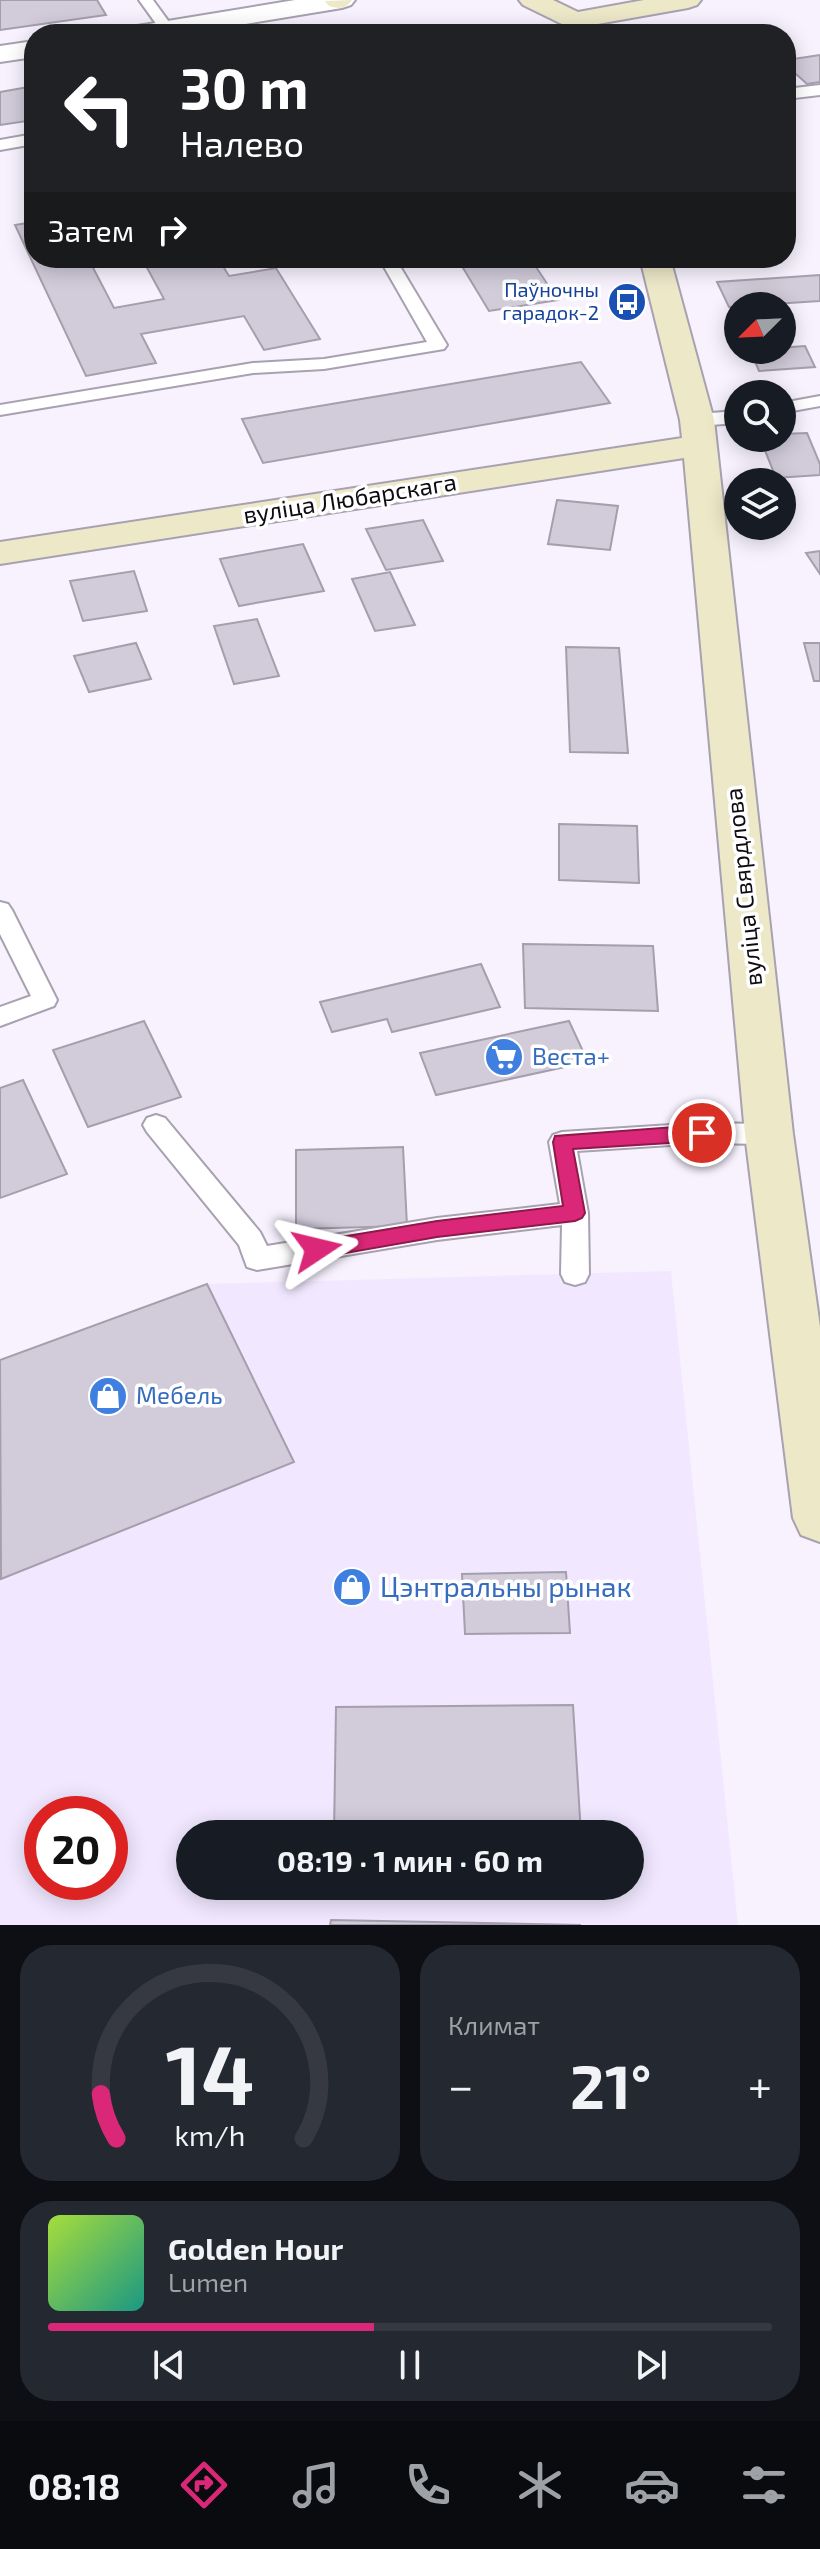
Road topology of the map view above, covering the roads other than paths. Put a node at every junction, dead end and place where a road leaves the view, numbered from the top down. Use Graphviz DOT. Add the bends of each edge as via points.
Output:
graph roads {
  1 [pos="146,0"];
  2 [pos="340,0"];
  3 [pos="532,0"];
  4 [pos="688,0"];
  5 [pos="163,24"];
  6 [pos="227,24"];
  7 [pos="575,24"];
  8 [pos="592,24"];
  9 [pos="24,50"];
  10 [pos="0,54"];
  11 [pos="820,90"];
  12 [pos="796,93"];
  13 [pos="24,141"];
  14 [pos="0,145"];
  15 [pos="393,268"];
  16 [pos="657,268"];
  17 [pos="820,401"];
  18 [pos="796,405"];
  19 [pos="0,410"];
  20 [pos="724,423"];
  21 [pos="698,434"];
  22 [pos="0,553"];
  23 [pos="0,910"];
  24 [pos="0,1017"];
  25 [pos="156,1125"];
  26 [pos="769,1134"];
  27 [pos="575,1213"];
  28 [pos="575,1274"];
  29 [pos="804,1285"];
  30 [pos="820,1518"];
  1 -- 5 [label="lane"];
  2 -- 6 [label="street"];
  3 -- 7 [label="street"];
  4 -- 8 [label="street"];
  9 -- 10 [label="street"];
  11 -- 12 [label="lane"];
  13 -- 14 [label="lane"];
  15 -- 19 [label="lane" via="438,345 324,364 253,368"];
  16 -- 21 [label="street, вуліца Свярдлова"];
  17 -- 18 [label="lane"];
  20 -- 21 [label="lane"];
  21 -- 22 [label="street, вуліца Любарскага" via="644,452"];
  21 -- 26 [label="street, вуліца Свярдлова"];
  23 -- 24 [label="lane" via="45,1000"];
  25 -- 27 [label="lane" via="251,1240 257,1259"];
  26 -- 27 [label="lane" via="562,1142"];
  26 -- 29 [label="street, вуліца Свярдлова"];
  27 -- 28 [label="lane"];
  29 -- 30 [label="street, вуліца Свярдлова"];
}
